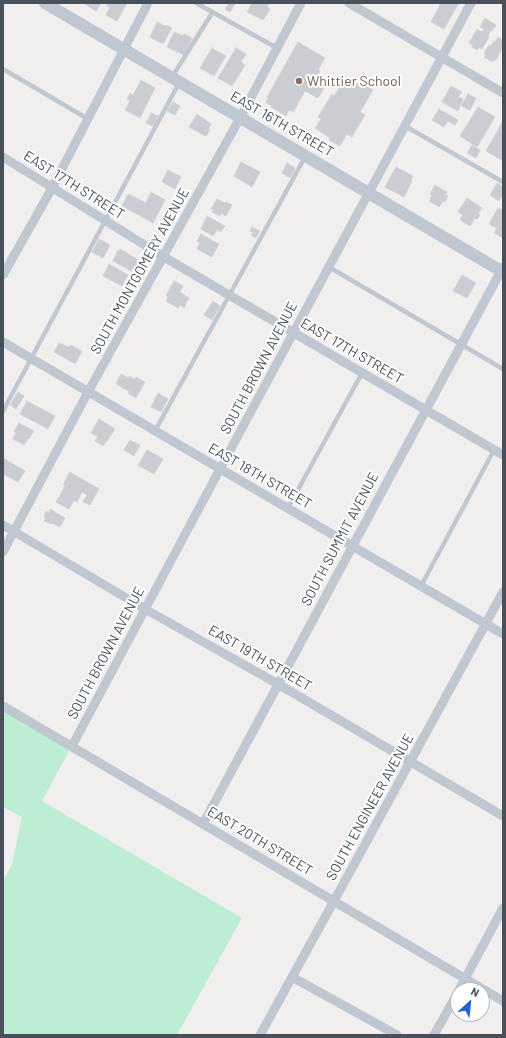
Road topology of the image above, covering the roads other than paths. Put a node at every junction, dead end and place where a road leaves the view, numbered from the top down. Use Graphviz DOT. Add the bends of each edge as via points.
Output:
graph roads {
  1 [pos="45,3"];
  2 [pos="148,3"];
  3 [pos="196,3"];
  4 [pos="301,3"];
  5 [pos="349,3"];
  6 [pos="471,3"];
  7 [pos="212,13"];
  8 [pos="277,48"];
  9 [pos="124,50"];
  10 [pos="442,57"];
  11 [pos="3,69"];
  12 [pos="176,79"];
  13 [pos="503,92"];
  14 [pos="240,118"];
  15 [pos="88,119"];
  16 [pos="405,126"];
  17 [pos="305,156"];
  18 [pos="3,157"];
  19 [pos="503,182"];
  20 [pos="52,188"];
  21 [pos="369,193"];
  22 [pos="105,221"];
  23 [pos="164,257"];
  24 [pos="329,267"];
  25 [pos="502,270"];
  26 [pos="3,275"];
  27 [pos="229,295"];
  28 [pos="294,333"];
  29 [pos="3,342"];
  30 [pos="461,345"];
  31 [pos="32,358"];
  32 [pos="503,369"];
  33 [pos="362,373"];
  34 [pos="88,392"];
  35 [pos="426,410"];
  36 [pos="3,411"];
  37 [pos="155,431"];
  38 [pos="494,450"];
  39 [pos="503,455"];
  40 [pos="220,469"];
  41 [pos="288,508"];
  42 [pos="3,525"];
  43 [pos="14,532"];
  44 [pos="352,546"];
  45 [pos="3,552"];
  46 [pos="421,586"];
  47 [pos="503,592"];
  48 [pos="145,609"];
  49 [pos="486,624"];
  50 [pos="503,634"];
  51 [pos="278,684"];
  52 [pos="3,706"];
  53 [pos="72,746"];
  54 [pos="411,762"];
  55 [pos="503,816"];
  56 [pos="202,824"];
  57 [pos="334,902"];
  58 [pos="503,908"];
  59 [pos="292,977"];
  60 [pos="465,979"];
  61 [pos="463,982"];
  62 [pos="503,1001"];
  63 [pos="450,1006"];
  64 [pos="260,1035"];
  65 [pos="397,1035"];
  66 [pos="434,1035"];
  1 -- 9 [label="street, EAST 16TH STREET"];
  2 -- 9 [label="street"];
  3 -- 7 [label="lane"];
  4 -- 8 [label="street, SOUTH MONTGOMERY AVENUE"];
  5 -- 10 [label="street"];
  6 -- 10 [label="street, SOUTH BROWN AVENUE"];
  7 -- 8 [label="lane"];
  7 -- 12 [label="lane"];
  8 -- 14 [label="street, SOUTH MONTGOMERY AVENUE"];
  9 -- 12 [label="street, EAST 16TH STREET"];
  9 -- 15 [label="street"];
  10 -- 13 [label="street"];
  10 -- 16 [label="street, SOUTH BROWN AVENUE"];
  11 -- 15 [label="lane"];
  12 -- 14 [label="street, EAST 16TH STREET"];
  12 -- 22 [label="lane"];
  14 -- 17 [label="street, EAST 16TH STREET"];
  14 -- 23 [label="street, SOUTH MONTGOMERY AVENUE"];
  15 -- 20 [label="street"];
  16 -- 19 [label="lane"];
  16 -- 21 [label="street, SOUTH BROWN AVENUE"];
  17 -- 21 [label="street, EAST 16TH STREET"];
  17 -- 27 [label="lane"];
  18 -- 20 [label="street, EAST 17TH STREET"];
  20 -- 22 [label="street, EAST 17TH STREET"];
  20 -- 26 [label="street"];
  21 -- 24 [label="street, SOUTH BROWN AVENUE"];
  21 -- 25 [label="street, EAST 16TH STREET"];
  22 -- 23 [label="street, EAST 17TH STREET"];
  22 -- 31 [label="lane"];
  23 -- 27 [label="street, EAST 17TH STREET"];
  23 -- 34 [label="street, SOUTH MONTGOMERY AVENUE"];
  24 -- 28 [label="street, SOUTH BROWN AVENUE"];
  24 -- 30 [label="lane"];
  25 -- 30 [label="street, SOUTH SUMMIT AVENUE"];
  27 -- 28 [label="street, EAST 17TH STREET"];
  27 -- 37 [label="lane"];
  28 -- 33 [label="street, EAST 17TH STREET"];
  28 -- 40 [label="street, SOUTH BROWN AVENUE"];
  29 -- 31 [label="street, EAST 18TH STREET"];
  30 -- 32 [label="lane"];
  30 -- 35 [label="street, SOUTH SUMMIT AVENUE"];
  31 -- 34 [label="street, EAST 18TH STREET"];
  31 -- 36 [label="lane"];
  33 -- 35 [label="street, EAST 17TH STREET"];
  33 -- 41 [label="lane"];
  34 -- 37 [label="street, EAST 18TH STREET"];
  34 -- 43 [label="street, SOUTH MONTGOMERY AVENUE"];
  35 -- 38 [label="street, EAST 17TH STREET"];
  35 -- 44 [label="street, SOUTH SUMMIT AVENUE"];
  37 -- 40 [label="street, EAST 18TH STREET"];
  38 -- 39 [label="street, EAST 17TH STREET"];
  38 -- 46 [label="lane"];
  40 -- 41 [label="street, EAST 18TH STREET"];
  40 -- 48 [label="street, SOUTH BROWN AVENUE"];
  41 -- 44 [label="street, EAST 18TH STREET"];
  42 -- 43 [label="street, EAST 19TH STREET"];
  43 -- 45 [label="street, SOUTH MONTGOMERY AVENUE"];
  43 -- 48 [label="street, EAST 19TH STREET"];
  44 -- 46 [label="street, EAST 18TH STREET"];
  44 -- 51 [label="street, SOUTH SUMMIT AVENUE"];
  46 -- 49 [label="street, EAST 18TH STREET"];
  47 -- 49 [label="street, SOUTH ENGINEER AVENUE"];
  48 -- 51 [label="street, EAST 19TH STREET"];
  48 -- 53 [label="street, SOUTH BROWN AVENUE"];
  49 -- 50 [label="street, EAST 18TH STREET"];
  49 -- 54 [label="street, SOUTH ENGINEER AVENUE"];
  51 -- 54 [label="street, EAST 19TH STREET"];
  51 -- 56 [label="street, SOUTH SUMMIT AVENUE"];
  52 -- 53 [label="street, EAST 20TH STREET"];
  53 -- 56 [label="street, EAST 20TH STREET"];
  54 -- 55 [label="street, EAST 19TH STREET"];
  54 -- 57 [label="street, SOUTH ENGINEER AVENUE"];
  56 -- 57 [label="street, EAST 20TH STREET"];
  57 -- 59 [label="street, SOUTH ENGINEER AVENUE"];
  57 -- 60 [label="street, EAST 20TH STREET"];
  58 -- 60 [label="street"];
  59 -- 64 [label="street, SOUTH ENGINEER AVENUE"];
  59 -- 65 [label="street"];
  60 -- 61 [label="street"];
  60 -- 62 [label="street, EAST 20TH STREET"];
  63 -- 66 [label="street"];
}
